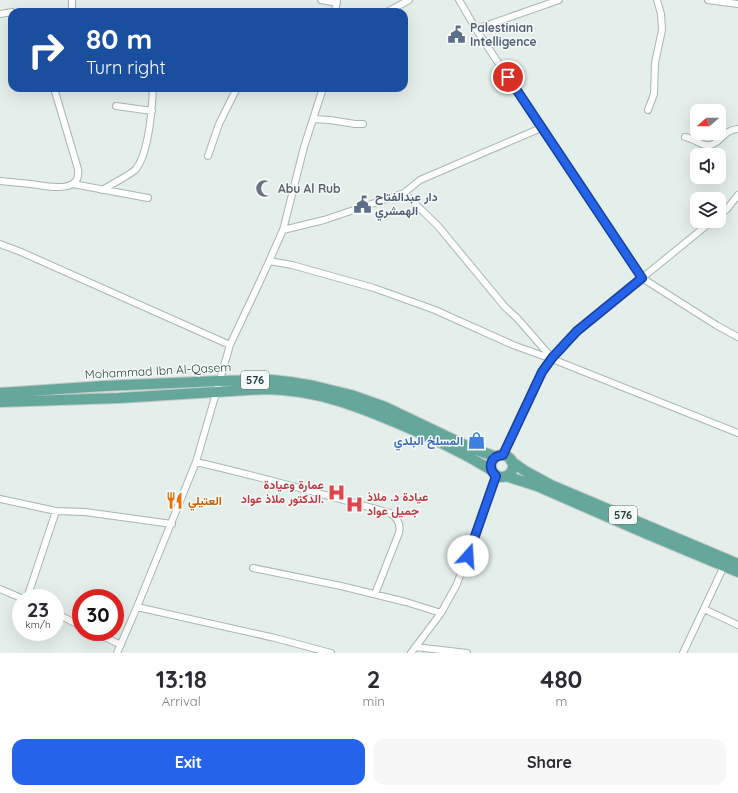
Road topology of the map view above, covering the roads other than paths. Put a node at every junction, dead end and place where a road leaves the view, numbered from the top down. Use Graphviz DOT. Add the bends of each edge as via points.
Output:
graph roads {
  1 [pos="321,0"];
  2 [pos="409,0"];
  3 [pos="459,0"];
  4 [pos="559,0"];
  5 [pos="657,0"];
  6 [pos="708,0"];
  7 [pos="337,1"];
  8 [pos="738,4"];
  9 [pos="394,8"];
  10 [pos="476,29"];
  11 [pos="55,92"];
  12 [pos="153,92"];
  13 [pos="235,92"];
  14 [pos="322,92"];
  15 [pos="116,106"];
  16 [pos="648,110"];
  17 [pos="152,111"];
  18 [pos="313,119"];
  19 [pos="363,124"];
  20 [pos="541,128"];
  21 [pos="738,129"];
  22 [pos="685,137"];
  23 [pos="208,156"];
  24 [pos="0,181"];
  25 [pos="73,184"];
  26 [pos="102,190"];
  27 [pos="404,192"];
  28 [pos="738,195"];
  29 [pos="148,198"];
  30 [pos="726,210"];
  31 [pos="703,228"];
  32 [pos="282,230"];
  33 [pos="0,244"];
  34 [pos="269,261"];
  35 [pos="642,278"];
  36 [pos="738,337"];
  37 [pos="230,345"];
  38 [pos="552,358"];
  39 [pos="219,382"];
  40 [pos="0,392"];
  41 [pos="216,392"];
  42 [pos="0,402"];
  43 [pos="738,433"];
  44 [pos="503,458"];
  45 [pos="196,462"];
  46 [pos="498,474"];
  47 [pos="0,499"];
  48 [pos="56,511"];
  49 [pos="172,524"];
  50 [pos="738,564"];
  51 [pos="724,566"];
  52 [pos="253,568"];
  53 [pos="738,572"];
  54 [pos="0,589"];
  55 [pos="30,589"];
  56 [pos="12,594"];
  57 [pos="375,594"];
  58 [pos="137,607"];
  59 [pos="704,609"];
  60 [pos="441,613"];
  61 [pos="738,625"];
  62 [pos="113,641"];
  63 [pos="121,645"];
  64 [pos="415,647"];
  65 [pos="117,653"];
  66 [pos="331,653"];
  67 [pos="411,653"];
  68 [pos="467,653"];
  69 [pos="683,653"];
  1 -- 7 [label="street"];
  2 -- 9 [label="street"];
  3 -- 10 [label="street"];
  4 -- 10 [label="street"];
  5 -- 16 [label="street" via="662,30 655,63 654,94"];
  6 -- 8 [label="street"];
  10 -- 20 [label="street"];
  11 -- 25 [label="street" via="78,169 78,176"];
  12 -- 17 [label="street"];
  13 -- 23 [label="street"];
  14 -- 18 [label="street"];
  15 -- 17 [label="street"];
  17 -- 26 [label="street" via="144,154 136,170"];
  18 -- 19 [label="street"];
  18 -- 32 [label="street"];
  20 -- 27 [label="street" via="420,180"];
  20 -- 35 [label="street"];
  21 -- 22 [label="street" via="727,132 710,145"];
  24 -- 25 [label="street" via="61,188"];
  25 -- 26 [label="street"];
  26 -- 29 [label="street"];
  27 -- 32 [label="street" via="324,220"];
  27 -- 38 [label="street" via="438,226 505,307"];
  28 -- 30 [label="street"];
  31 -- 35 [label="street"];
  32 -- 34 [label="street"];
  33 -- 37 [label="street"];
  34 -- 37 [label="street"];
  34 -- 38 [label="street" via="374,288"];
  35 -- 36 [label="street"];
  35 -- 38 [label="street" via="577,331"];
  37 -- 39 [label="street"];
  38 -- 43 [label="street"];
  38 -- 44 [label="street" via="542,372"];
  39 -- 40 [label="main road, Mohammad Ibn Al-Qasem / 576"];
  39 -- 41 [label="street"];
  39 -- 44 [label="main road, Mohammad Ibn Al-Qasem / 576" via="272,380 351,395 469,447"];
  41 -- 42 [label="main road, Mohammad Ibn Al-Qasem / 576"];
  41 -- 45 [label="street"];
  41 -- 46 [label="main road, Mohammad Ibn Al-Qasem / 576" via="282,389 335,399 460,452"];
  44 -- 46 [label="main road" via="491,463"];
  44 -- 46 [label="main road" via="512,468 511,471"];
  44 -- 50 [label="main road, Mohammad Ibn Al-Qasem / 576" via="551,485"];
  45 -- 49 [label="street"];
  45 -- 57 [label="street" via="390,512 398,520 399,534"];
  46 -- 51 [label="main road, Mohammad Ibn Al-Qasem" via="537,486"];
  46 -- 60 [label="street" via="457,584"];
  47 -- 48 [label="street"];
  48 -- 49 [label="street" via="84,512"];
  48 -- 55 [label="street"];
  49 -- 58 [label="street"];
  51 -- 53 [label="main road, Mohammad Ibn Al-Qasem"];
  51 -- 59 [label="street"];
  52 -- 57 [label="street"];
  54 -- 56 [label="street"];
  57 -- 60 [label="street"];
  58 -- 63 [label="street"];
  58 -- 66 [label="street"];
  59 -- 61 [label="street"];
  59 -- 69 [label="street"];
  60 -- 64 [label="street"];
  62 -- 63 [label="street"];
  63 -- 65 [label="street"];
  64 -- 67 [label="street"];
  64 -- 68 [label="street"];
}
